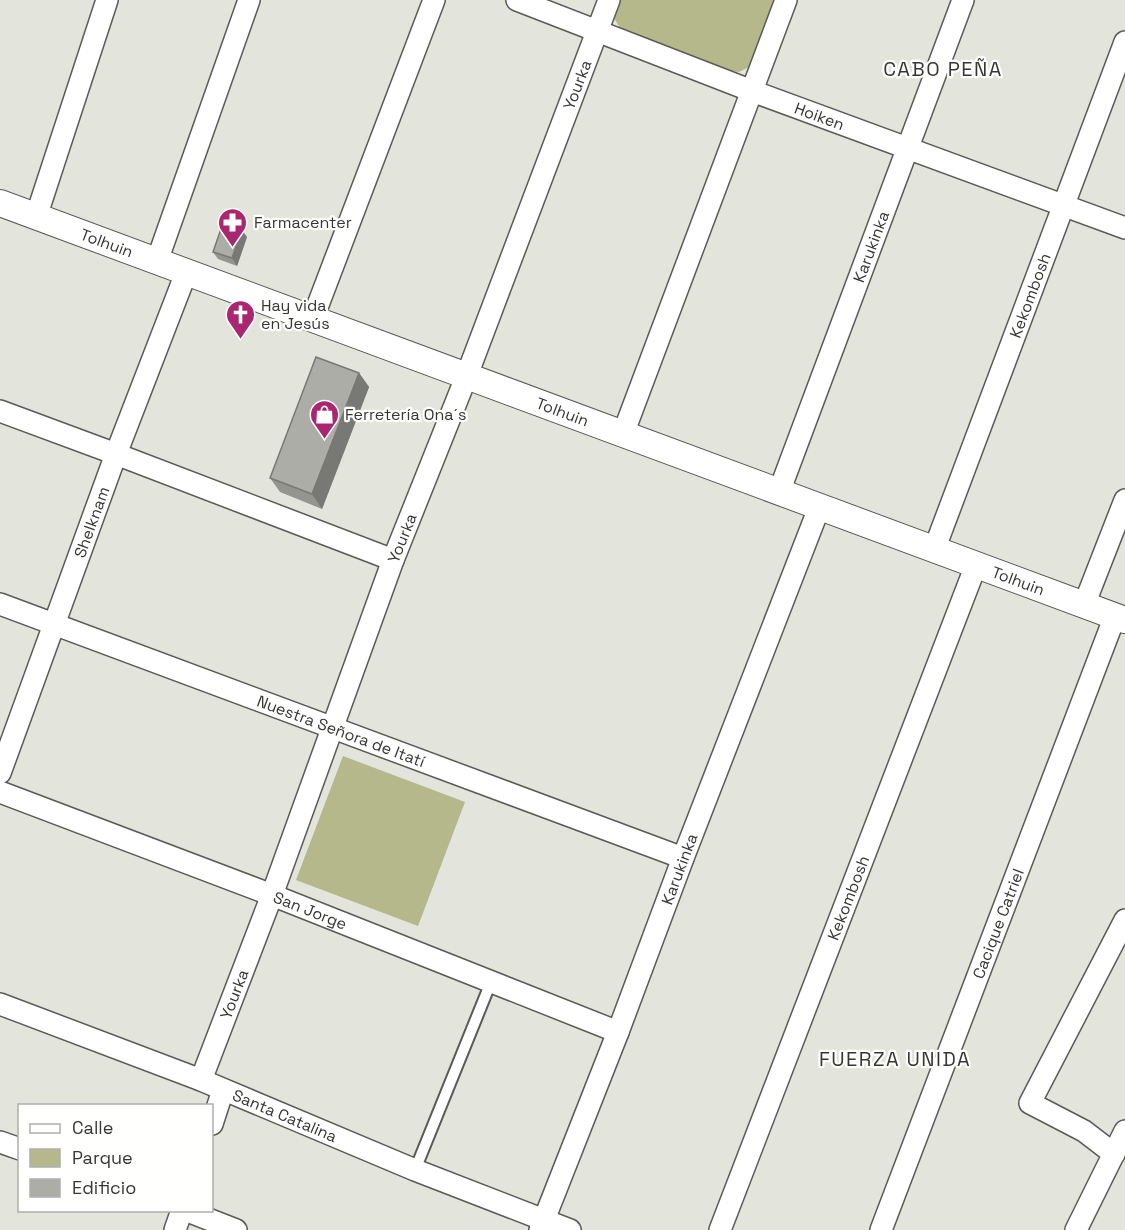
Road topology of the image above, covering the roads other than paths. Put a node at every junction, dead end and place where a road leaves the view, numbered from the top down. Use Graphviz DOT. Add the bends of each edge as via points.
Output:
graph roads {
  1 [pos="107,0"];
  2 [pos="249,0"];
  3 [pos="434,0"];
  4 [pos="517,0"];
  5 [pos="609,0"];
  6 [pos="786,0"];
  7 [pos="963,0"];
  8 [pos="598,30"];
  9 [pos="1125,42"];
  10 [pos="752,91"];
  11 [pos="908,147"];
  12 [pos="0,203"];
  13 [pos="1064,206"];
  14 [pos="36,217"];
  15 [pos="1125,228"];
  16 [pos="157,261"];
  17 [pos="186,273"];
  18 [pos="313,318"];
  19 [pos="467,375"];
  20 [pos="0,411"];
  21 [pos="623,434"];
  22 [pos="116,454"];
  23 [pos="779,492"];
  24 [pos="1125,500"];
  25 [pos="819,508"];
  26 [pos="934,550"];
  27 [pos="393,560"];
  28 [pos="976,565"];
  29 [pos="0,604"];
  30 [pos="1084,605"];
  31 [pos="1120,618"];
  32 [pos="56,625"];
  33 [pos="332,728"];
  34 [pos="0,773"];
  35 [pos="0,792"];
  36 [pos="683,858"];
  37 [pos="272,895"];
  38 [pos="1125,920"];
  39 [pos="491,982"];
  40 [pos="0,1004"];
  41 [pos="618,1032"];
  42 [pos="201,1080"];
  43 [pos="223,1090"];
  44 [pos="213,1121"];
  45 [pos="1125,1131"];
  46 [pos="0,1142"];
  47 [pos="18,1148"];
  48 [pos="1114,1154"];
  49 [pos="415,1170"];
  50 [pos="182,1212"];
  51 [pos="188,1212"];
  52 [pos="542,1225"];
  53 [pos="175,1230"];
  54 [pos="236,1230"];
  55 [pos="570,1230"];
  56 [pos="720,1230"];
  57 [pos="881,1230"];
  58 [pos="1076,1230"];
  1 -- 14 [label="street"];
  2 -- 16 [label="street"];
  3 -- 18 [label="street"];
  4 -- 8 [label="street, Hoiken"];
  5 -- 8 [label="street, Yourka"];
  6 -- 10 [label="street"];
  7 -- 11 [label="street, Karukinka"];
  8 -- 10 [label="street, Hoiken"];
  8 -- 19 [label="street, Yourka"];
  9 -- 13 [label="street, Kekombosh"];
  10 -- 11 [label="street, Hoiken"];
  10 -- 21 [label="street"];
  11 -- 13 [label="street, Hoiken"];
  11 -- 23 [label="street, Karukinka"];
  12 -- 14 [label="street, Tolhuin"];
  13 -- 15 [label="street, Hoiken"];
  13 -- 26 [label="street, Kekombosh"];
  14 -- 16 [label="street, Tolhuin"];
  16 -- 17 [label="street, Tolhuin"];
  17 -- 18 [label="street, Tolhuin"];
  17 -- 22 [label="street, Shelknam"];
  18 -- 19 [label="street, Tolhuin"];
  19 -- 21 [label="street, Tolhuin"];
  19 -- 27 [label="street, Yourka"];
  20 -- 22 [label="street"];
  21 -- 23 [label="street, Tolhuin"];
  22 -- 27 [label="street"];
  22 -- 32 [label="street, Shelknam"];
  23 -- 25 [label="street, Tolhuin"];
  24 -- 30 [label="street"];
  25 -- 26 [label="street, Tolhuin"];
  25 -- 36 [label="street, Karukinka"];
  26 -- 28 [label="street, Tolhuin"];
  27 -- 33 [label="street, Yourka"];
  28 -- 30 [label="street, Tolhuin"];
  28 -- 56 [label="street, Kekombosh"];
  29 -- 32 [label="street, Nuestra Señora de Itatí"];
  30 -- 31 [label="street, Tolhuin"];
  31 -- 57 [label="street, Cacique Catriel"];
  32 -- 33 [label="street, Nuestra Señora de Itatí"];
  32 -- 34 [label="street, Shelknam"];
  33 -- 36 [label="street, Nuestra Señora de Itatí"];
  33 -- 37 [label="street, Yourka"];
  35 -- 37 [label="street, San Jorge"];
  36 -- 41 [label="street, Karukinka"];
  37 -- 39 [label="street, San Jorge"];
  37 -- 42 [label="street, Yourka"];
  38 -- 48 [label="street" via="1030,1103 1084,1131"];
  39 -- 41 [label="street, San Jorge"];
  39 -- 49 [label="lane"];
  40 -- 42 [label="street, Santa Catalina"];
  41 -- 52 [label="street, Karukinka"];
  42 -- 43 [label="street, Santa Catalina"];
  43 -- 44 [label="street"];
  43 -- 49 [label="street, Santa Catalina"];
  45 -- 48 [label="street"];
  46 -- 47 [label="street"];
  48 -- 58 [label="street"];
  49 -- 52 [label="street, Santa Catalina"];
  50 -- 53 [label="street"];
  51 -- 54 [label="street"];
  52 -- 55 [label="street, Santa Catalina"];
}
